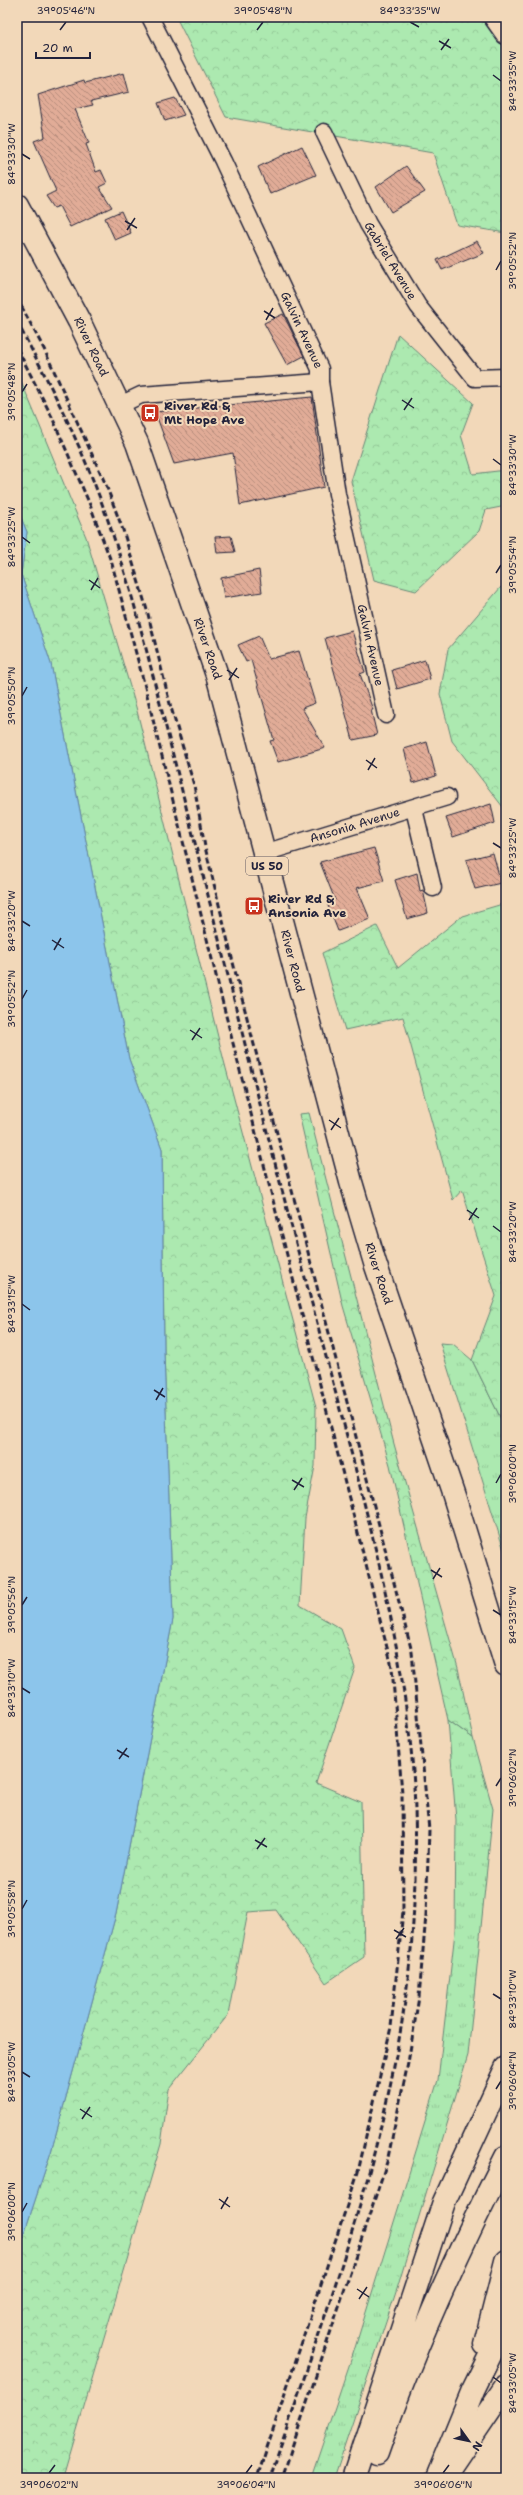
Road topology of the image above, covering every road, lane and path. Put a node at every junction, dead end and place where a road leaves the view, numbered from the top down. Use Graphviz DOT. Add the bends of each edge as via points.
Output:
graph roads {
  1 [pos="150,17"];
  2 [pos="494,17"];
  3 [pos="506,34"];
  4 [pos="324,132"];
  5 [pos="17,205"];
  6 [pos="506,377"];
  7 [pos="320,382"];
  8 [pos="120,405"];
  9 [pos="386,715"];
  10 [pos="447,797"];
  11 [pos="414,809"];
  12 [pos="264,853"];
  13 [pos="433,888"];
  14 [pos="506,1665"];
  15 [pos="506,2068"];
  16 [pos="506,2157"];
  17 [pos="506,2261"];
  18 [pos="506,2323"];
  19 [pos="506,2386"];
  20 [pos="473,2390"];
  21 [pos="353,2478"];
  22 [pos="368,2478"];
  23 [pos="436,2478"];
  24 [pos="444,2478"];
  1 -- 7 [label="street, Galvin Avenue" via="223,161 320,369"];
  2 -- 3 [label="street"];
  4 -- 6 [label="street, Gabriel Avenue" via="368,224 418,306 475,378"];
  5 -- 8 [label="main road, River Road / US 50" via="79,320"];
  7 -- 8 [label="street" via="141,395"];
  7 -- 9 [label="street, Galvin Avenue" via="337,494"];
  8 -- 12 [label="main road, River Road / US 50" via="137,443 218,678"];
  10 -- 11 [label="street, Ansonia Avenue"];
  11 -- 12 [label="street, Ansonia Avenue"];
  11 -- 13 [label="street"];
  12 -- 14 [label="main road, River Road / US 50" via="375,1263 454,1496"];
  15 -- 21 [label="main road" via="444,2202"];
  16 -- 22 [label="main road" via="447,2277 396,2401"];
  17 -- 20 [label="main road"];
  18 -- 20 [label="main road"];
  19 -- 24 [label="main road"];
  20 -- 23 [label="main road"];
}
